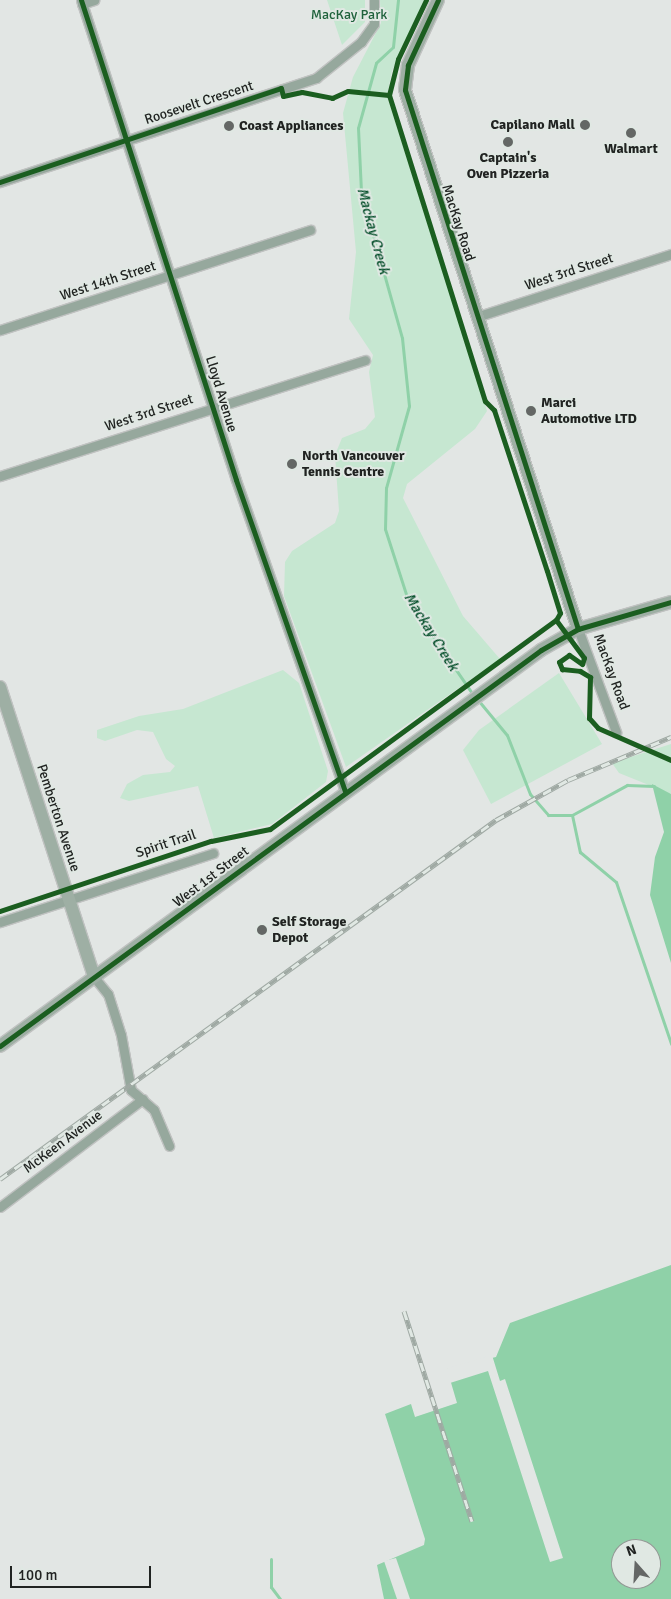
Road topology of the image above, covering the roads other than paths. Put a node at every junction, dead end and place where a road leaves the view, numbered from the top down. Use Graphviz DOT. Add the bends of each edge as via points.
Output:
graph roads {
  1 [pos="94,0"];
  2 [pos="374,0"];
  3 [pos="438,0"];
  4 [pos="81,2"];
  5 [pos="125,140"];
  6 [pos="0,182"];
  7 [pos="310,230"];
  8 [pos="671,254"];
  9 [pos="170,275"];
  10 [pos="476,318"];
  11 [pos="0,330"];
  12 [pos="365,360"];
  13 [pos="214,407"];
  14 [pos="0,476"];
  15 [pos="671,602"];
  16 [pos="578,629"];
  17 [pos="0,687"];
  18 [pos="616,732"];
  19 [pos="345,792"];
  20 [pos="213,853"];
  21 [pos="69,900"];
  22 [pos="0,922"];
  23 [pos="94,977"];
  24 [pos="0,1046"];
  25 [pos="143,1099"];
  26 [pos="170,1146"];
  27 [pos="0,1207"];
  1 -- 4 [label="street"];
  2 -- 5 [label="street, Roosevelt Crescent" via="374,24 328,71"];
  3 -- 10 [label="street, MacKay Road" via="405,80"];
  4 -- 5 [label="street, Lloyd Avenue"];
  5 -- 6 [label="street, Roosevelt Crescent"];
  5 -- 9 [label="street, Lloyd Avenue"];
  7 -- 9 [label="street, West 14th Street"];
  8 -- 10 [label="street, West 3rd Street"];
  9 -- 11 [label="street, West 14th Street"];
  9 -- 13 [label="street, Lloyd Avenue"];
  10 -- 16 [label="street, MacKay Road"];
  12 -- 13 [label="street, West 3rd Street"];
  13 -- 14 [label="street, West 3rd Street"];
  13 -- 19 [label="street, Lloyd Avenue"];
  15 -- 16 [label="street, West 1st Street"];
  16 -- 18 [label="street, MacKay Road"];
  16 -- 19 [label="street, West 1st Street" via="482,693"];
  17 -- 21 [label="street, Pemberton Avenue"];
  19 -- 23 [label="street, West 1st Street"];
  20 -- 21 [label="street"];
  21 -- 22 [label="street"];
  21 -- 23 [label="street, Pemberton Avenue"];
  23 -- 24 [label="street, West 1st Street"];
  23 -- 25 [label="street, Pemberton Avenue" via="108,994 122,1035 131,1090"];
  25 -- 26 [label="street, Pemberton Avenue" via="163,1126"];
  25 -- 27 [label="street, McKeen Avenue"];
}
